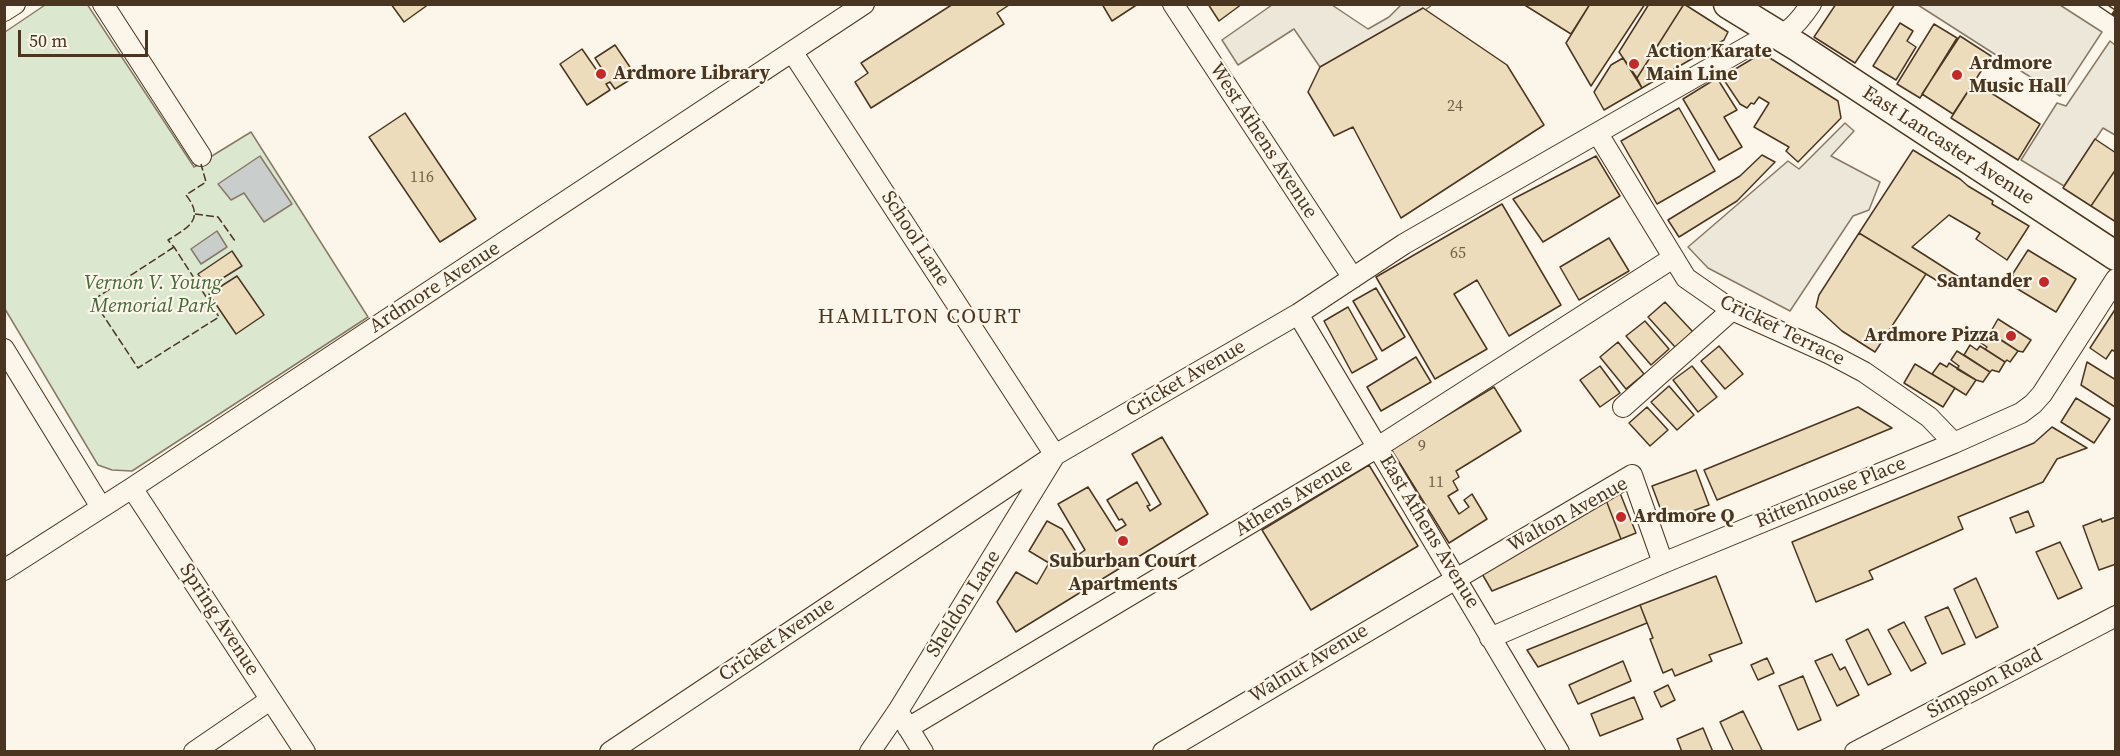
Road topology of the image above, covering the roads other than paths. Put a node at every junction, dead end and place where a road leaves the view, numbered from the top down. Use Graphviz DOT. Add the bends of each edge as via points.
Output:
graph roads {
  1 [pos="15,4"];
  2 [pos="103,4"];
  3 [pos="864,4"];
  4 [pos="1173,4"];
  5 [pos="1728,4"];
  6 [pos="1811,4"];
  7 [pos="4,11"];
  8 [pos="1780,37"];
  9 [pos="793,53"];
  10 [pos="1598,134"];
  11 [pos="201,156"];
  12 [pos="2115,256"];
  13 [pos="1673,258"];
  14 [pos="1353,278"];
  15 [pos="2115,279"];
  16 [pos="1732,310"];
  17 [pos="1298,314"];
  18 [pos="4,349"];
  19 [pos="1623,407"];
  20 [pos="1954,443"];
  21 [pos="1378,447"];
  22 [pos="1055,455"];
  23 [pos="132,488"];
  24 [pos="101,507"];
  25 [pos="1663,563"];
  26 [pos="4,570"];
  27 [pos="1456,577"];
  28 [pos="2115,616"];
  29 [pos="1490,638"];
  30 [pos="270,700"];
  31 [pos="903,719"];
  32 [pos="194,752"];
  33 [pos="306,752"];
  34 [pos="610,752"];
  35 [pos="870,752"];
  36 [pos="923,752"];
  37 [pos="1162,752"];
  38 [pos="1559,752"];
  39 [pos="1855,752"];
  1 -- 7 [label="street"];
  2 -- 11 [label="street"];
  3 -- 9 [label="street, Ardmore Avenue"];
  4 -- 14 [label="street, West Athens Avenue"];
  5 -- 8 [label="highway, East Lancaster Avenue"];
  6 -- 8 [label="street"];
  8 -- 10 [label="street, Cricket Avenue" via="1754,43"];
  8 -- 12 [label="highway, East Lancaster Avenue"];
  9 -- 22 [label="street, School Lane"];
  9 -- 23 [label="street, Ardmore Avenue"];
  10 -- 13 [label="street, Cricket Terrace"];
  10 -- 14 [label="street, Cricket Avenue" via="1404,244"];
  13 -- 16 [label="street, Cricket Terrace" via="1686,278"];
  13 -- 21 [label="street, Athens Avenue"];
  14 -- 17 [label="street, Cricket Avenue"];
  15 -- 20 [label="street, Rittenhouse Place" via="2033,404"];
  16 -- 19 [label="street"];
  16 -- 20 [label="street, Cricket Terrace" via="1864,372 1929,417"];
  17 -- 21 [label="street, East Athens Avenue"];
  17 -- 22 [label="street, Cricket Avenue"];
  18 -- 24 [label="street"];
  20 -- 25 [label="street, Rittenhouse Place"];
  21 -- 27 [label="street, East Athens Avenue"];
  21 -- 31 [label="street, Athens Avenue"];
  22 -- 31 [label="street, Sheldon Lane"];
  22 -- 34 [label="street, Cricket Avenue"];
  23 -- 24 [label="street, Ardmore Avenue"];
  23 -- 30 [label="street, Spring Avenue"];
  24 -- 26 [label="street, Ardmore Avenue"];
  25 -- 27 [label="street, Walton Avenue" via="1632,475"];
  25 -- 29 [label="street, Rittenhouse Place"];
  27 -- 29 [label="street, East Athens Avenue"];
  27 -- 37 [label="street, Walnut Avenue"];
  28 -- 39 [label="street, Simpson Road"];
  29 -- 38 [label="street, East Athens Avenue"];
  30 -- 32 [label="street"];
  30 -- 33 [label="street, Spring Avenue"];
  31 -- 35 [label="street, Sheldon Lane"];
  31 -- 36 [label="street"];
}
